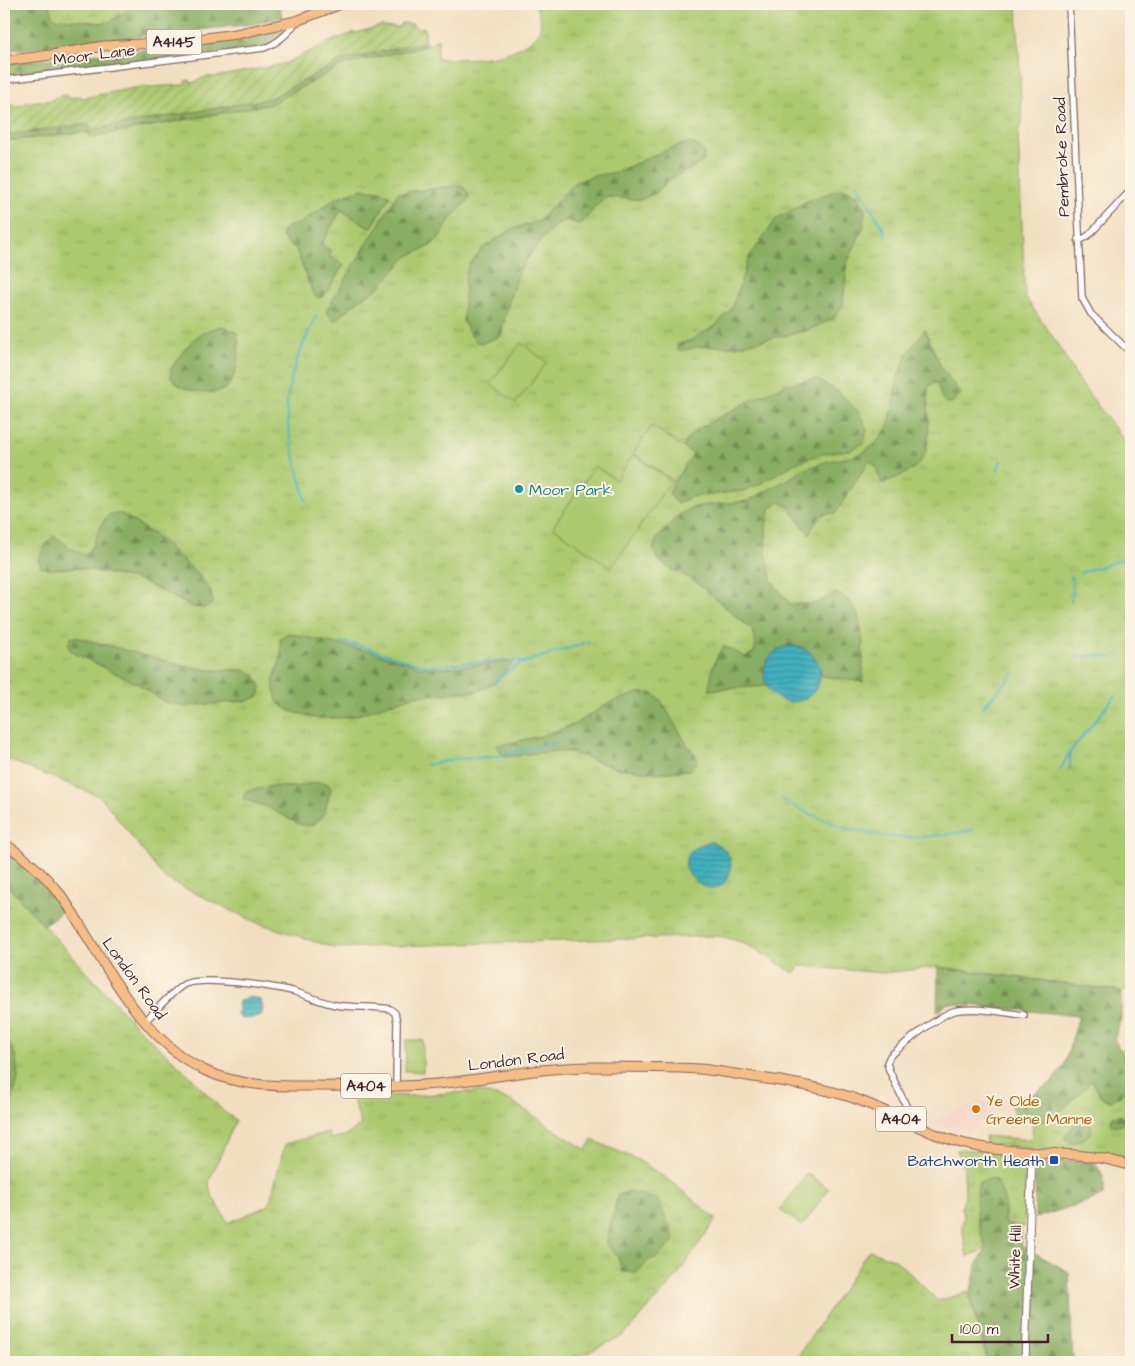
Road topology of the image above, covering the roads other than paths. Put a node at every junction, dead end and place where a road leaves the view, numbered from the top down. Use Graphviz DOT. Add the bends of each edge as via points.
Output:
graph roads {
  1 [pos="340,4"];
  2 [pos="1069,4"];
  3 [pos="296,21"];
  4 [pos="4,61"];
  5 [pos="4,80"];
  6 [pos="1131,190"];
  7 [pos="1078,239"];
  8 [pos="1131,353"];
  9 [pos="4,844"];
  10 [pos="1024,1015"];
  11 [pos="146,1021"];
  12 [pos="396,1087"];
  13 [pos="906,1121"];
  14 [pos="1032,1152"];
  15 [pos="1130,1163"];
  16 [pos="1025,1362"];
  1 -- 3 [label="main road, Moor Lane / A4145"];
  2 -- 7 [label="street, Pembroke Road"];
  3 -- 4 [label="main road, Moor Lane / A4145" via="211,38 104,46"];
  3 -- 5 [label="street, Moor Lane" via="277,42 264,48"];
  6 -- 7 [label="street" via="1089,235"];
  7 -- 8 [label="street, Pembroke Road" via="1080,290 1086,307"];
  9 -- 11 [label="main road, London Road / A404" via="28,861 61,895 124,994"];
  10 -- 13 [label="street" via="970,1009 954,1011 890,1056 887,1059 889,1070 909,1112"];
  11 -- 12 [label="main road, London Road / A404" via="173,1050 190,1062 233,1081 266,1085"];
  11 -- 12 [label="street" via="181,987 191,982 255,985 337,1005 390,1009 395,1013 397,1022"];
  12 -- 13 [label="main road, London Road / A404" via="565,1067 702,1069 834,1092"];
  13 -- 14 [label="main road, London Road / A404" via="968,1145"];
  14 -- 15 [label="main road, London Road / A404"];
  14 -- 16 [label="street, White Hill"];
}
